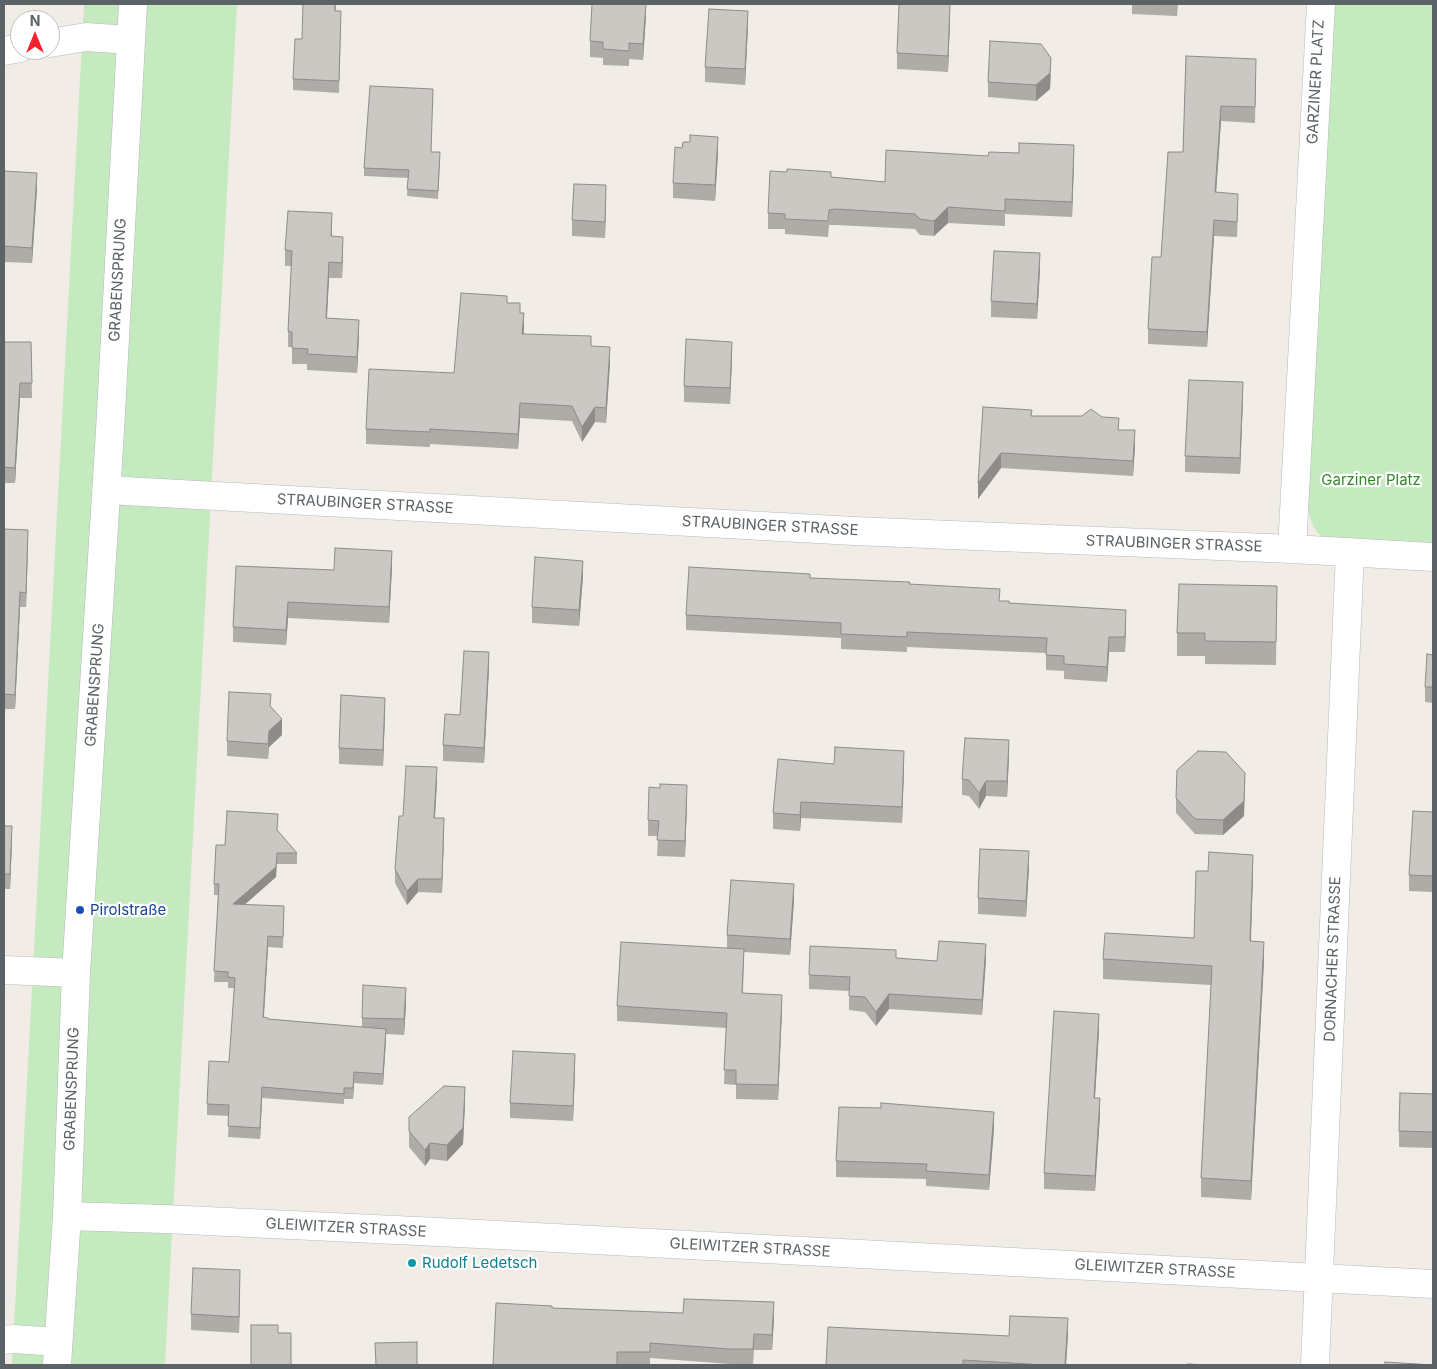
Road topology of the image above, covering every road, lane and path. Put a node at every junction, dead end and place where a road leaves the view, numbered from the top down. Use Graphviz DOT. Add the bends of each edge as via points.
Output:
graph roads {
  1 [pos="133,4"];
  2 [pos="1321,4"];
  3 [pos="131,40"];
  4 [pos="60,41"];
  5 [pos="107,490"];
  6 [pos="1292,549"];
  7 [pos="1350,552"];
  8 [pos="1433,557"];
  9 [pos="4,970"];
  10 [pos="76,973"];
  11 [pos="67,1216"];
  12 [pos="1319,1278"];
  13 [pos="1433,1284"];
  14 [pos="4,1340"];
  15 [pos="57,1354"];
  16 [pos="1315,1365"];
  1 -- 3 [label="street, GRABENSPRUNG"];
  2 -- 6 [label="street, GARZINER PLATZ"];
  3 -- 4 [label="street" via="86,37"];
  3 -- 5 [label="street, GRABENSPRUNG"];
  5 -- 6 [label="street, STRAUBINGER STRASSE" via="854,531"];
  5 -- 10 [label="street, GRABENSPRUNG"];
  6 -- 7 [label="street, STRAUBINGER STRASSE"];
  7 -- 8 [label="street, STRAUBINGER STRASSE"];
  7 -- 12 [label="street, DORNACHER STRASSE"];
  9 -- 10 [label="street"];
  10 -- 11 [label="street, GRABENSPRUNG"];
  11 -- 12 [label="street, GLEIWITZER STRASSE" via="527,1236"];
  11 -- 15 [label="street, GRABENSPRUNG"];
  12 -- 13 [label="street, GLEIWITZER STRASSE"];
  12 -- 16 [label="street, DORNACHER STRASSE"];
  14 -- 15 [label="street" via="14,1339"];
}
